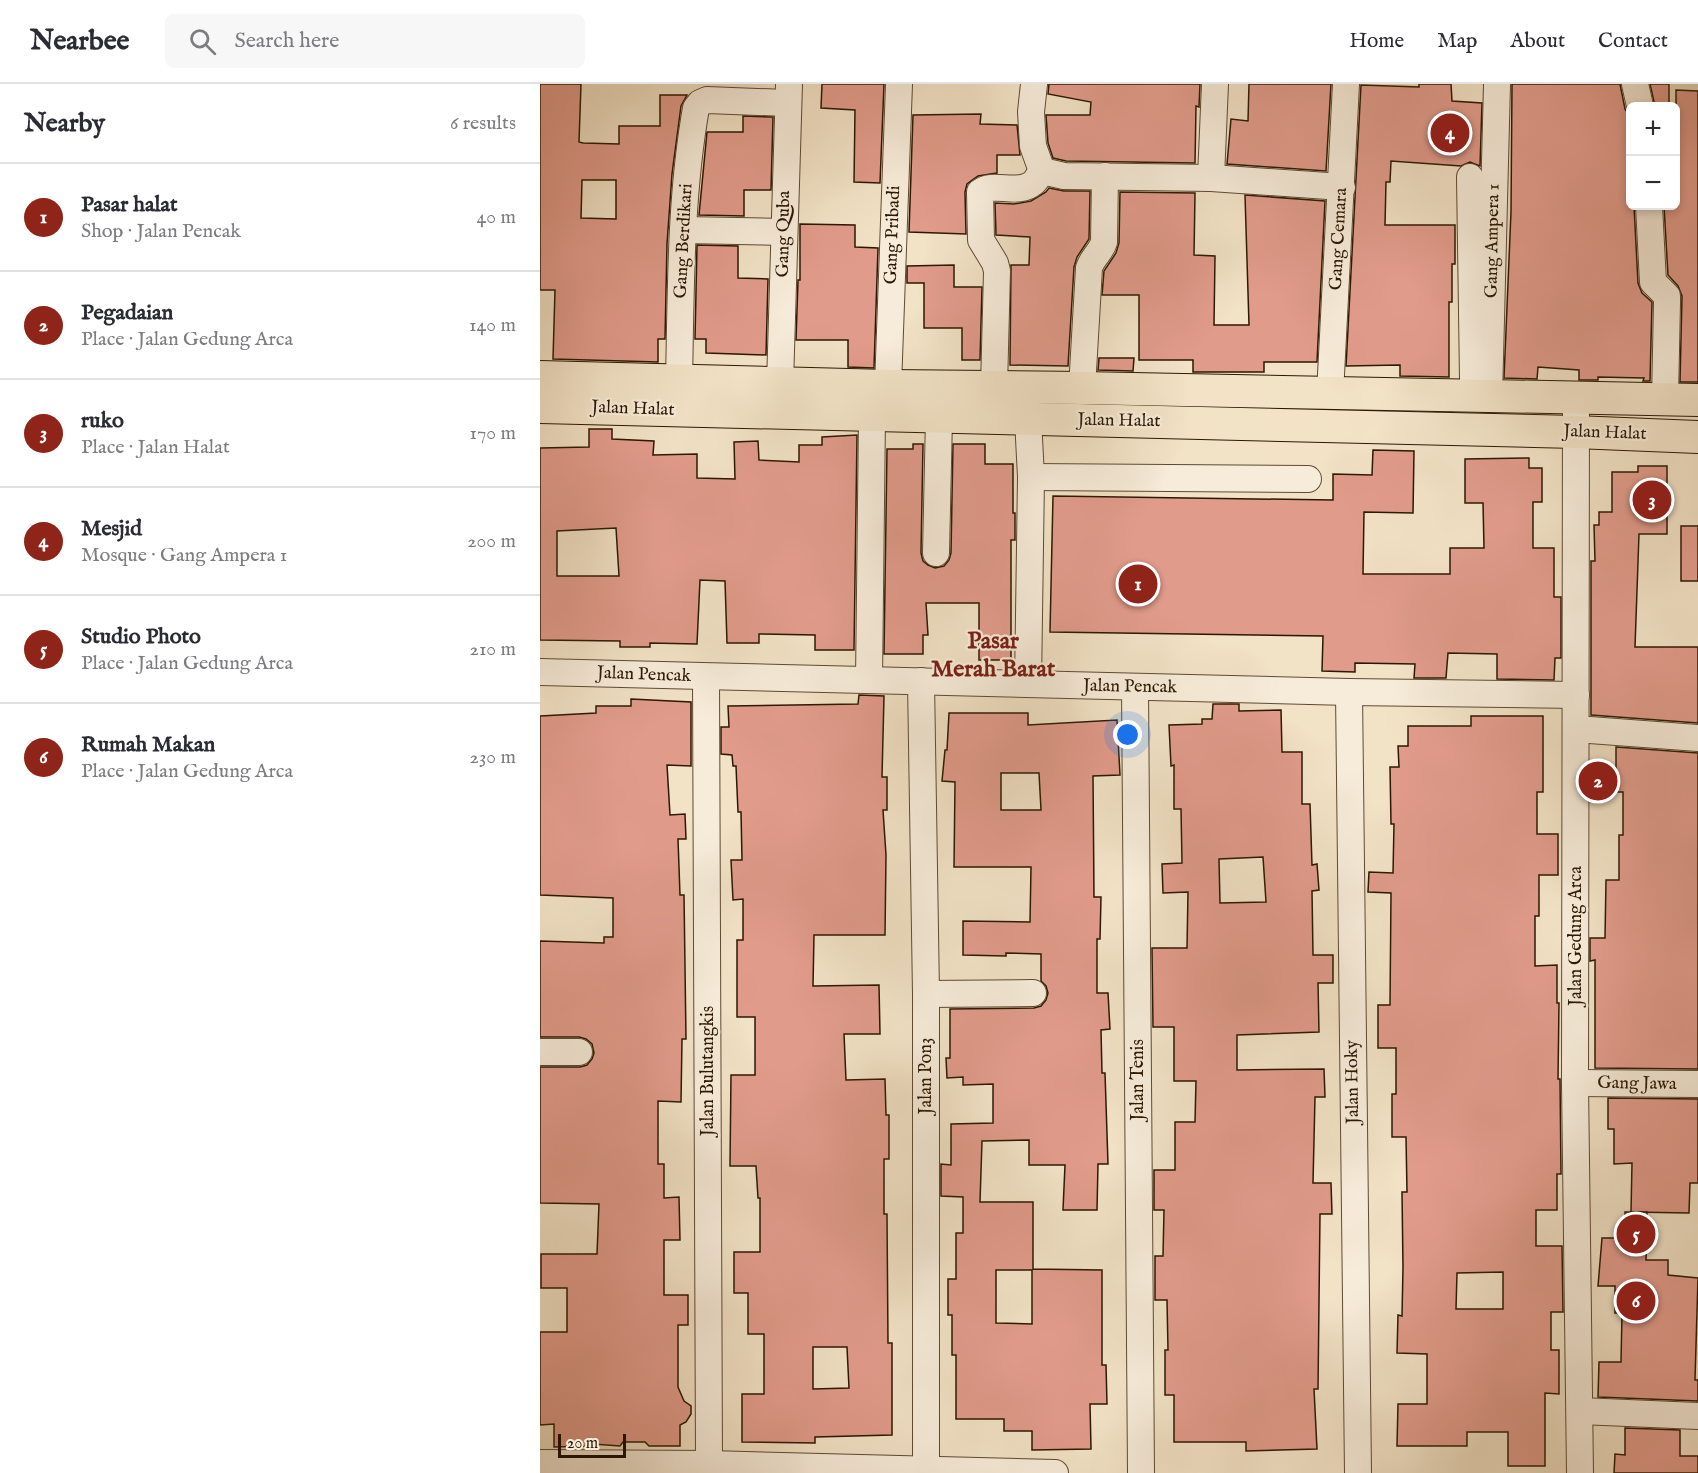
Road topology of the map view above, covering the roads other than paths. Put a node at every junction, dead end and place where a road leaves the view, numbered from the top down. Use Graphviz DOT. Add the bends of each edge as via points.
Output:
graph roads {
  1 [pos="899,84"];
  2 [pos="1034,84"];
  3 [pos="1215,84"];
  4 [pos="1346,84"];
  5 [pos="1497,84"];
  6 [pos="1635,84"];
  7 [pos="788,93"];
  8 [pos="1639,102"];
  9 [pos="1042,171"];
  10 [pos="1106,176"];
  11 [pos="1470,177"];
  12 [pos="1211,178"];
  13 [pos="1342,187"];
  14 [pos="1649,210"];
  15 [pos="683,230"];
  16 [pos="784,232"];
  17 [pos="540,377"];
  18 [pos="680,381"];
  19 [pos="780,384"];
  20 [pos="888,386"];
  21 [pos="994,387"];
  22 [pos="1082,388"];
  23 [pos="1329,394"];
  24 [pos="1481,397"];
  25 [pos="1576,399"];
  26 [pos="1665,399"];
  27 [pos="1698,400"];
  28 [pos="540,407"];
  29 [pos="872,416"];
  30 [pos="939,418"];
  31 [pos="1028,419"];
  32 [pos="1575,432"];
  33 [pos="1698,437"];
  34 [pos="1031,477"];
  35 [pos="1308,479"];
  36 [pos="936,553"];
  37 [pos="540,672"];
  38 [pos="706,677"];
  39 [pos="869,680"];
  40 [pos="921,681"];
  41 [pos="1028,684"];
  42 [pos="1135,687"];
  43 [pos="1349,692"];
  44 [pos="1576,695"];
  45 [pos="1576,729"];
  46 [pos="1698,738"];
  47 [pos="1032,993"];
  48 [pos="926,994"];
  49 [pos="540,1052"];
  50 [pos="579,1052"];
  51 [pos="1575,1083"];
  52 [pos="1698,1084"];
  53 [pos="1580,1412"];
  54 [pos="1698,1416"];
  55 [pos="540,1463"];
  56 [pos="709,1464"];
  57 [pos="926,1471"];
  58 [pos="1055,1473"];
  59 [pos="1141,1473"];
  60 [pos="1358,1473"];
  61 [pos="1580,1473"];
  1 -- 20 [label="street, Gang Pribadi"];
  2 -- 9 [label="street" via="1032,146"];
  3 -- 12 [label="street"];
  4 -- 13 [label="street, Gang Cemara"];
  5 -- 24 [label="street, Gang Ampera 1"];
  6 -- 8 [label="street"];
  7 -- 15 [label="street, Gang Berdikari" via="707,100 696,108"];
  7 -- 16 [label="street, Gang Quba"];
  9 -- 10 [label="street" via="1064,176"];
  9 -- 21 [label="street" via="1034,183 1022,189 980,192 981,240 997,271"];
  10 -- 12 [label="street"];
  10 -- 22 [label="street" via="1104,242 1089,268"];
  11 -- 24 [label="street"];
  12 -- 13 [label="street"];
  13 -- 23 [label="street, Gang Cemara"];
  14 -- 26 [label="street" via="1653,282 1667,302"];
  15 -- 16 [label="street"];
  15 -- 18 [label="street, Gang Berdikari"];
  16 -- 19 [label="street, Gang Quba"];
  17 -- 18 [label="main road, Jalan Halat"];
  18 -- 19 [label="main road, Jalan Halat"];
  19 -- 20 [label="main road, Jalan Halat"];
  20 -- 21 [label="main road, Jalan Halat"];
  21 -- 22 [label="main road, Jalan Halat"];
  22 -- 23 [label="main road, Jalan Halat"];
  23 -- 24 [label="main road, Jalan Halat"];
  24 -- 25 [label="main road, Jalan Halat"];
  25 -- 26 [label="main road, Jalan Halat"];
  25 -- 32 [label="street, Jalan Gedung Arca"];
  26 -- 27 [label="main road, Jalan Halat"];
  28 -- 29 [label="main road, Jalan Halat"];
  29 -- 30 [label="main road, Jalan Halat"];
  29 -- 39 [label="street"];
  30 -- 31 [label="main road, Jalan Halat"];
  30 -- 36 [label="street"];
  31 -- 32 [label="main road, Jalan Halat"];
  31 -- 34 [label="street"];
  32 -- 33 [label="main road, Jalan Halat"];
  32 -- 44 [label="street, Jalan Gedung Arca"];
  34 -- 35 [label="street"];
  34 -- 41 [label="street"];
  37 -- 38 [label="street, Jalan Pencak"];
  38 -- 39 [label="street, Jalan Pencak"];
  38 -- 56 [label="street, Jalan Bulutangkis"];
  39 -- 40 [label="street, Jalan Pencak"];
  40 -- 41 [label="street, Jalan Pencak"];
  40 -- 48 [label="street, Jalan Pon3"];
  41 -- 42 [label="street, Jalan Pencak"];
  42 -- 43 [label="street, Jalan Pencak"];
  42 -- 59 [label="street, Jalan Tenis"];
  43 -- 44 [label="street, Jalan Pencak"];
  43 -- 60 [label="street, Jalan Hoky"];
  44 -- 45 [label="street, Jalan Gedung Arca"];
  45 -- 46 [label="street"];
  45 -- 51 [label="street, Jalan Gedung Arca"];
  47 -- 48 [label="street"];
  48 -- 57 [label="street, Jalan Pon3"];
  49 -- 50 [label="street"];
  51 -- 52 [label="street, Gang Jawa"];
  51 -- 53 [label="street, Jalan Gedung Arca"];
  53 -- 54 [label="street"];
  53 -- 61 [label="street, Jalan Gedung Arca"];
  55 -- 56 [label="street"];
  56 -- 57 [label="street"];
  57 -- 58 [label="street"];
}
